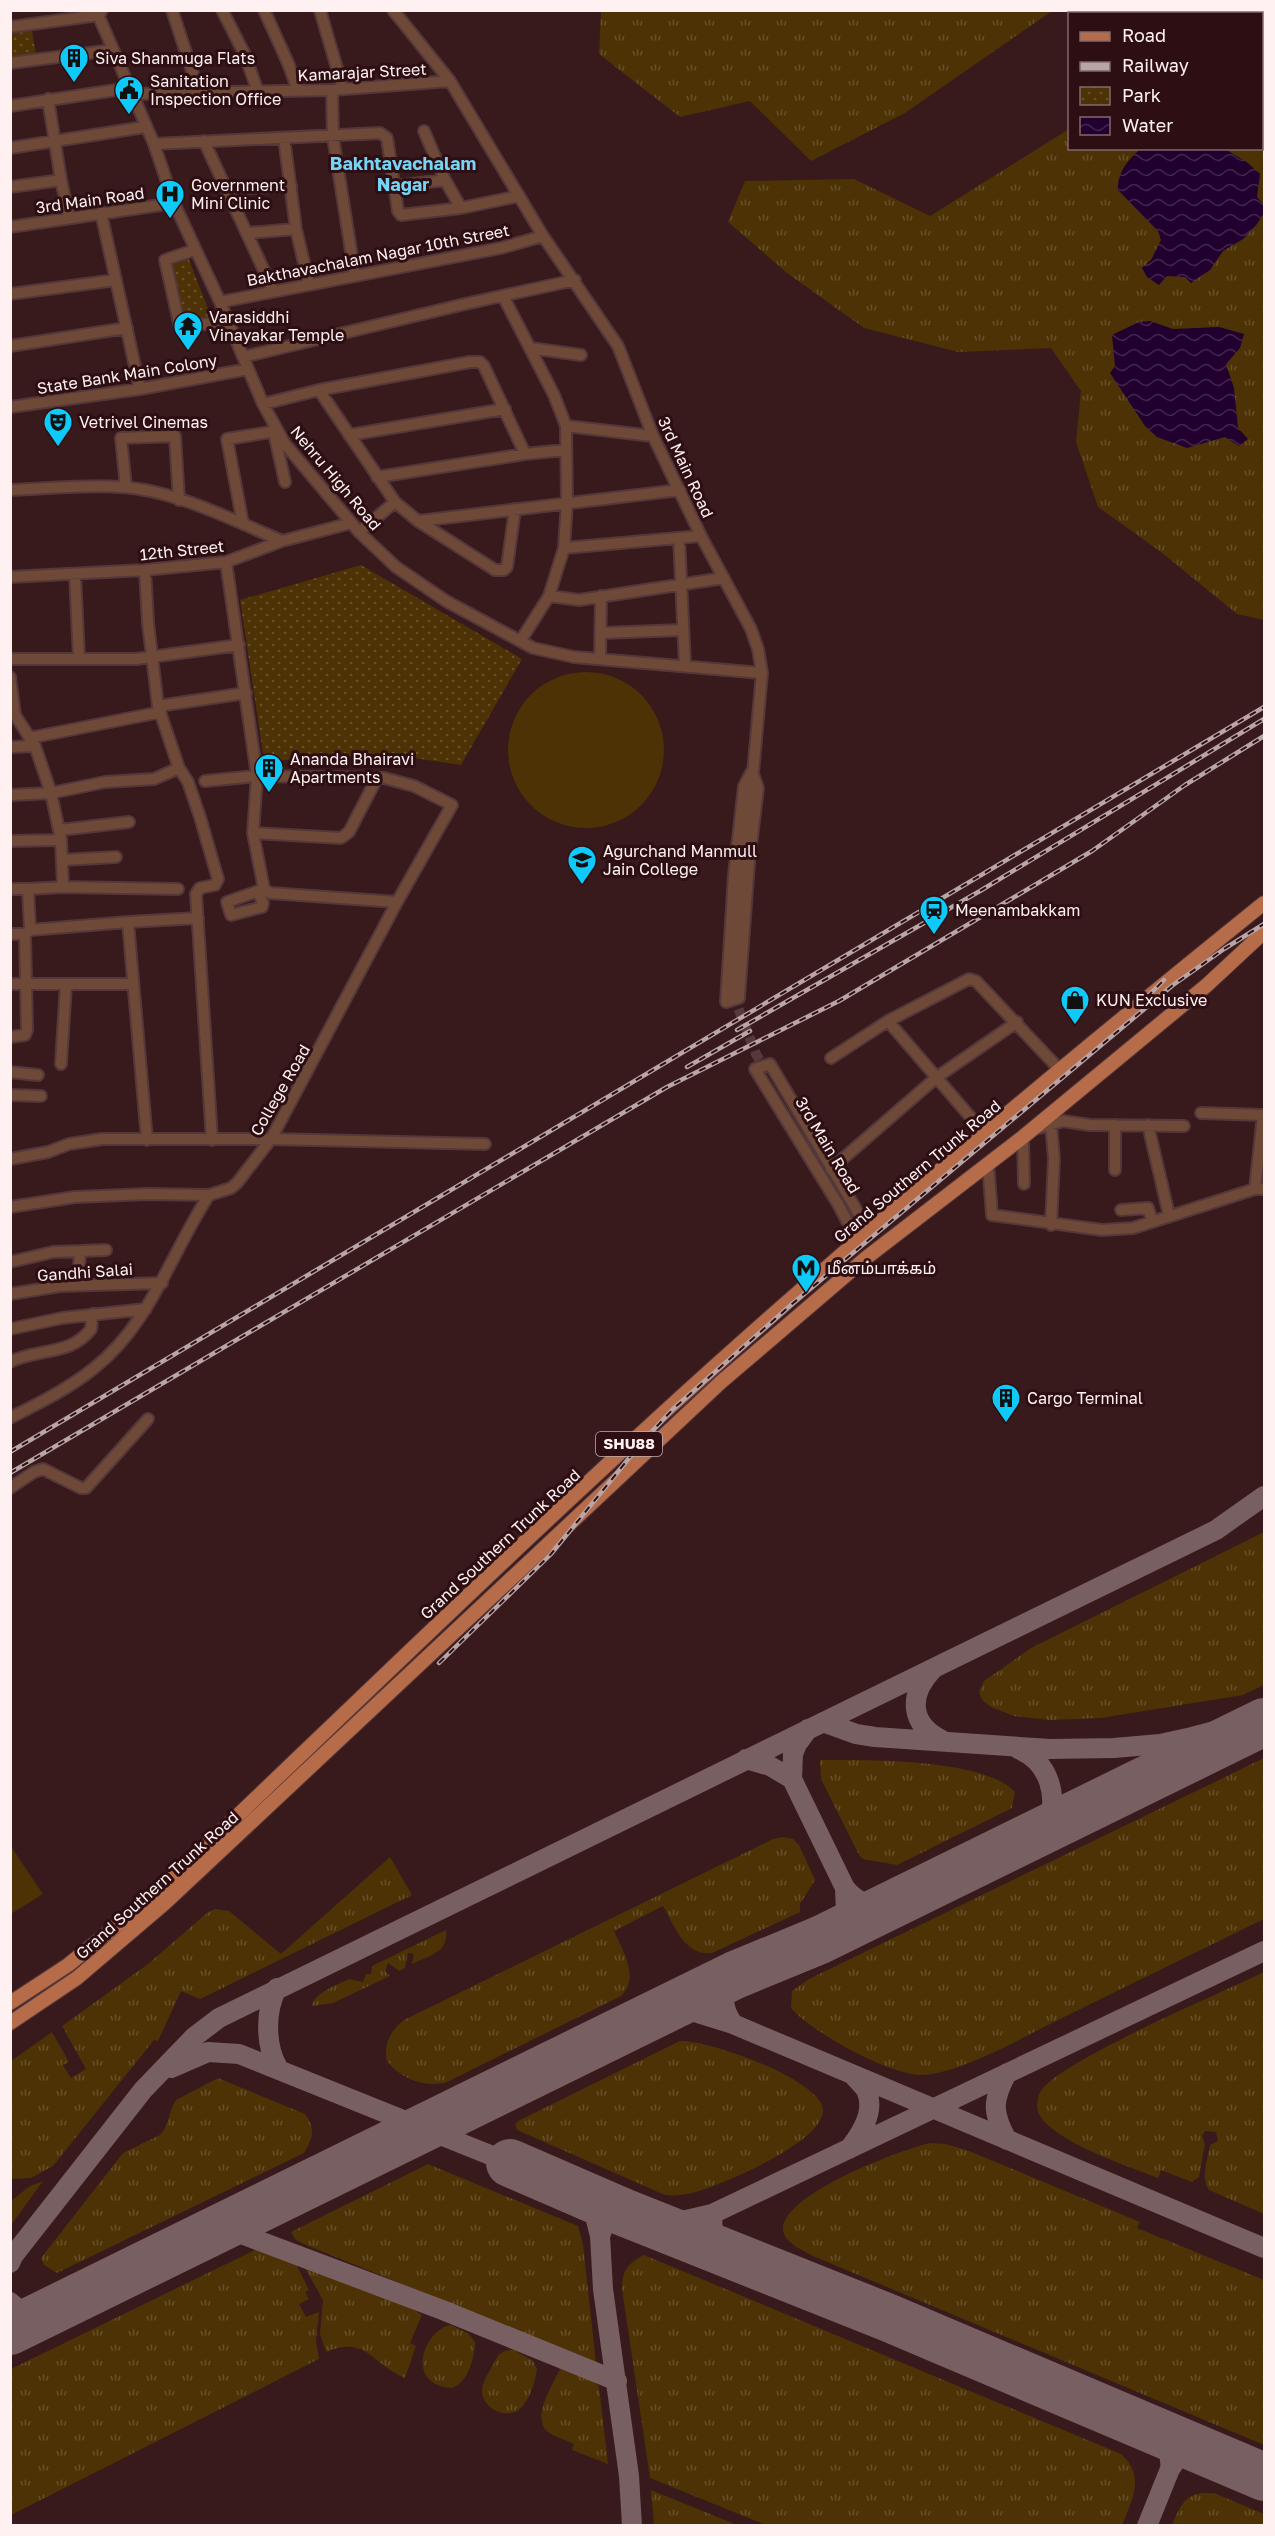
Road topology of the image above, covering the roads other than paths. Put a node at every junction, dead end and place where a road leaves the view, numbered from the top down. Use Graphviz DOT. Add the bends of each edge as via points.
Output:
graph roads {
  1 [pos="172,10"];
  2 [pos="222,10"];
  3 [pos="264,10"];
  4 [pos="320,10"];
  5 [pos="393,10"];
  6 [pos="99,12"];
  7 [pos="10,27"];
  8 [pos="113,50"];
  9 [pos="10,63"];
  10 [pos="450,81"];
  11 [pos="298,90"];
  12 [pos="337,90"];
  13 [pos="130,91"];
  14 [pos="199,92"];
  15 [pos="258,92"];
  16 [pos="48,99"];
  17 [pos="10,106"];
  18 [pos="145,127"];
  19 [pos="424,131"];
  20 [pos="333,136"];
  21 [pos="284,138"];
  22 [pos="56,141"];
  23 [pos="204,141"];
  24 [pos="154,144"];
  25 [pos="10,148"];
  26 [pos="61,180"];
  27 [pos="445,180"];
  28 [pos="291,186"];
  29 [pos="396,186"];
  30 [pos="10,187"];
  31 [pos="226,189"];
  32 [pos="519,196"];
  33 [pos="174,203"];
  34 [pos="461,208"];
  35 [pos="101,213"];
  36 [pos="69,218"];
  37 [pos="10,227"];
  38 [pos="296,229"];
  39 [pos="247,233"];
  40 [pos="543,236"];
  41 [pos="194,250"];
  42 [pos="355,276"];
  43 [pos="116,279"];
  44 [pos="575,280"];
  45 [pos="309,284"];
  46 [pos="273,290"];
  47 [pos="10,294"];
  48 [pos="503,296"];
  49 [pos="220,302"];
  50 [pos="228,321"];
  51 [pos="128,328"];
  52 [pos="10,346"];
  53 [pos="530,348"];
  54 [pos="581,355"];
  55 [pos="243,357"];
  56 [pos="248,369"];
  57 [pos="140,389"];
  58 [pos="319,390"];
  59 [pos="263,404"];
  60 [pos="10,407"];
  61 [pos="505,409"];
  62 [pos="566,426"];
  63 [pos="277,432"];
  64 [pos="349,435"];
  65 [pos="653,436"];
  66 [pos="565,450"];
  67 [pos="525,454"];
  68 [pos="377,477"];
  69 [pos="285,482"];
  70 [pos="126,487"];
  71 [pos="10,490"];
  72 [pos="680,490"];
  73 [pos="179,500"];
  74 [pos="395,502"];
  75 [pos="567,503"];
  76 [pos="515,509"];
  77 [pos="418,521"];
  78 [pos="351,523"];
  79 [pos="243,524"];
  80 [pos="358,532"];
  81 [pos="701,536"];
  82 [pos="679,538"];
  83 [pos="282,541"];
  84 [pos="564,548"];
  85 [pos="226,562"];
  86 [pos="145,570"];
  87 [pos="75,574"];
  88 [pos="10,577"];
  89 [pos="724,578"];
  90 [pos="682,583"];
  91 [pos="549,596"];
  92 [pos="601,596"];
  93 [pos="682,630"];
  94 [pos="602,633"];
  95 [pos="520,640"];
  96 [pos="239,645"];
  97 [pos="153,657"];
  98 [pos="79,658"];
  99 [pos="10,659"];
  100 [pos="600,659"];
  101 [pos="685,665"];
  102 [pos="762,673"];
  103 [pos="10,677"];
  104 [pos="246,693"];
  105 [pos="160,709"];
  106 [pos="13,715"];
  107 [pos="32,742"];
  108 [pos="10,747"];
  109 [pos="179,768"];
  110 [pos="752,771"];
  111 [pos="257,776"];
  112 [pos="377,778"];
  113 [pos="205,781"];
  114 [pos="51,793"];
  115 [pos="10,795"];
  116 [pos="129,822"];
  117 [pos="253,833"];
  118 [pos="61,835"];
  119 [pos="10,841"];
  120 [pos="116,857"];
  121 [pos="62,860"];
  122 [pos="63,887"];
  123 [pos="10,889"];
  124 [pos="28,889"];
  125 [pos="178,889"];
  126 [pos="397,902"];
  127 [pos="1264,903"];
  128 [pos="198,918"];
  129 [pos="128,922"];
  130 [pos="28,932"];
  131 [pos="1264,932"];
  132 [pos="10,934"];
  133 [pos="10,984"];
  134 [pos="66,984"];
  135 [pos="133,984"];
  136 [pos="26,985"];
  137 [pos="733,995"];
  138 [pos="888,1021"];
  139 [pos="1017,1022"];
  140 [pos="10,1037"];
  141 [pos="831,1058"];
  142 [pos="61,1064"];
  143 [pos="766,1071"];
  144 [pos="1061,1071"];
  145 [pos="10,1072"];
  146 [pos="38,1075"];
  147 [pos="937,1077"];
  148 [pos="10,1095"];
  149 [pos="41,1096"];
  150 [pos="1201,1113"];
  151 [pos="1264,1115"];
  152 [pos="1051,1125"];
  153 [pos="1115,1125"];
  154 [pos="1148,1125"];
  155 [pos="1184,1126"];
  156 [pos="1027,1133"];
  157 [pos="985,1134"];
  158 [pos="271,1139"];
  159 [pos="147,1140"];
  160 [pos="212,1140"];
  161 [pos="485,1144"];
  162 [pos="10,1159"];
  163 [pos="988,1164"];
  164 [pos="831,1169"];
  165 [pos="1115,1170"];
  166 [pos="1024,1184"];
  167 [pos="1260,1189"];
  168 [pos="209,1195"];
  169 [pos="10,1207"];
  170 [pos="1121,1210"];
  171 [pos="1169,1215"];
  172 [pos="1152,1221"];
  173 [pos="1051,1225"];
  174 [pos="863,1236"];
  175 [pos="106,1250"];
  176 [pos="80,1251"];
  177 [pos="10,1262"];
  178 [pos="162,1283"];
  179 [pos="78,1284"];
  180 [pos="10,1294"];
  181 [pos="146,1309"];
  182 [pos="93,1314"];
  183 [pos="10,1329"];
  184 [pos="10,1362"];
  185 [pos="10,1418"];
  186 [pos="148,1419"];
  187 [pos="10,1488"];
  188 [pos="10,2003"];
  189 [pos="10,2023"];
  1 -- 14 [label="street"];
  2 -- 15 [label="street"];
  3 -- 11 [label="street"];
  4 -- 12 [label="street"];
  5 -- 10 [label="street, 3rd Main Road"];
  6 -- 7 [label="street"];
  6 -- 8 [label="street, Nehru High Road"];
  8 -- 9 [label="street"];
  8 -- 13 [label="street, Nehru High Road"];
  10 -- 12 [label="street, Kamarajar Street"];
  10 -- 32 [label="street, 3rd Main Road"];
  11 -- 12 [label="street, Kamarajar Street"];
  11 -- 15 [label="street, Kamarajar Street"];
  12 -- 20 [label="street"];
  13 -- 14 [label="street, Kamarajar Street"];
  13 -- 16 [label="street, Kamarajar Street"];
  13 -- 18 [label="street, Nehru High Road"];
  14 -- 15 [label="street, Kamarajar Street"];
  16 -- 17 [label="street, Kamarajar Street"];
  16 -- 22 [label="street"];
  18 -- 22 [label="street"];
  18 -- 24 [label="street, Nehru High Road"];
  19 -- 27 [label="street"];
  20 -- 21 [label="street"];
  20 -- 29 [label="street" via="380,133 387,138"];
  20 -- 42 [label="street"];
  21 -- 23 [label="street"];
  21 -- 28 [label="street"];
  22 -- 25 [label="street"];
  22 -- 26 [label="street"];
  23 -- 24 [label="street"];
  23 -- 31 [label="street"];
  24 -- 33 [label="street, Nehru High Road"];
  26 -- 30 [label="street"];
  26 -- 36 [label="street"];
  27 -- 29 [label="street"];
  27 -- 34 [label="street"];
  28 -- 31 [label="street"];
  28 -- 38 [label="street"];
  29 -- 34 [label="street" via="401,215"];
  31 -- 39 [label="street"];
  32 -- 34 [label="street"];
  32 -- 40 [label="street, 3rd Main Road"];
  33 -- 35 [label="street, 3rd Main Road"];
  33 -- 41 [label="street, Nehru High Road"];
  35 -- 36 [label="street, 3rd Main Road"];
  35 -- 43 [label="street"];
  36 -- 37 [label="street, 3rd Main Road"];
  38 -- 39 [label="street"];
  38 -- 45 [label="street"];
  39 -- 46 [label="street"];
  40 -- 42 [label="street, Bakthavachalam Nagar 10th Street"];
  40 -- 44 [label="street, 3rd Main Road"];
  41 -- 49 [label="street, Nehru High Road"];
  41 -- 50 [label="street" via="165,260 180,327"];
  42 -- 45 [label="street, Bakthavachalam Nagar 10th Street"];
  43 -- 47 [label="street"];
  43 -- 51 [label="street"];
  44 -- 48 [label="street"];
  44 -- 65 [label="street, 3rd Main Road" via="618,346"];
  45 -- 46 [label="street, Bakthavachalam Nagar 10th Street"];
  46 -- 49 [label="street, Bakthavachalam Nagar 10th Street"];
  48 -- 53 [label="street"];
  48 -- 55 [label="street"];
  49 -- 50 [label="street, Nehru High Road"];
  50 -- 55 [label="street, Nehru High Road"];
  51 -- 52 [label="street"];
  51 -- 57 [label="street"];
  53 -- 54 [label="street"];
  53 -- 62 [label="street"];
  55 -- 56 [label="street, Nehru High Road"];
  56 -- 57 [label="street, State Bank Main Colony"];
  56 -- 59 [label="street, Nehru High Road"];
  57 -- 60 [label="street, State Bank Main Colony"];
  58 -- 59 [label="street"];
  58 -- 61 [label="street" via="476,361 484,366"];
  58 -- 64 [label="street"];
  59 -- 63 [label="street, Nehru High Road"];
  61 -- 64 [label="street"];
  61 -- 67 [label="street"];
  62 -- 65 [label="street"];
  62 -- 66 [label="street"];
  63 -- 69 [label="street"];
  63 -- 78 [label="street, Nehru High Road"];
  63 -- 79 [label="street" via="227,439"];
  64 -- 68 [label="street"];
  65 -- 72 [label="street, 3rd Main Road"];
  66 -- 67 [label="street"];
  66 -- 75 [label="street"];
  67 -- 68 [label="street"];
  68 -- 74 [label="street"];
  70 -- 71 [label="street"];
  70 -- 73 [label="street"];
  70 -- 73 [label="street" via="121,438 175,436"];
  72 -- 75 [label="street"];
  72 -- 81 [label="street, 3rd Main Road"];
  73 -- 79 [label="street"];
  74 -- 77 [label="street"];
  74 -- 80 [label="street"];
  75 -- 76 [label="street"];
  75 -- 84 [label="street"];
  76 -- 77 [label="street"];
  76 -- 77 [label="street" via="507,567 499,571"];
  78 -- 80 [label="street, Nehru High Road"];
  78 -- 83 [label="street, 12th Street"];
  79 -- 83 [label="street"];
  80 -- 95 [label="street, Nehru High Road" via="396,567 446,601"];
  81 -- 82 [label="street"];
  81 -- 89 [label="street, 3rd Main Road"];
  82 -- 84 [label="street"];
  82 -- 90 [label="street"];
  83 -- 85 [label="street, 12th Street"];
  84 -- 91 [label="street"];
  85 -- 86 [label="street, 12th Street"];
  85 -- 96 [label="street"];
  86 -- 87 [label="street, 12th Street"];
  86 -- 97 [label="street"];
  87 -- 88 [label="street, 12th Street"];
  87 -- 98 [label="street"];
  89 -- 90 [label="street"];
  89 -- 102 [label="street, 3rd Main Road" via="751,629"];
  90 -- 92 [label="street"];
  90 -- 93 [label="street"];
  91 -- 92 [label="street" via="570,600"];
  91 -- 95 [label="street"];
  92 -- 94 [label="street"];
  93 -- 94 [label="street"];
  93 -- 101 [label="street"];
  94 -- 100 [label="street"];
  95 -- 100 [label="street, Nehru High Road" via="533,648"];
  96 -- 97 [label="street"];
  96 -- 104 [label="street"];
  97 -- 98 [label="street"];
  97 -- 105 [label="street"];
  98 -- 99 [label="street"];
  100 -- 101 [label="street, Nehru High Road"];
  101 -- 102 [label="street, Nehru High Road"];
  102 -- 110 [label="street, 3rd Main Road"];
  103 -- 106 [label="street"];
  104 -- 105 [label="street"];
  104 -- 111 [label="street"];
  105 -- 107 [label="street"];
  105 -- 109 [label="street"];
  106 -- 107 [label="street"];
  107 -- 108 [label="street"];
  107 -- 114 [label="street"];
  109 -- 114 [label="street" via="154,779"];
  109 -- 128 [label="street" via="191,790 218,879 215,885 197,890"];
  110 -- 110 [label="street" via="758,788 739,998 726,1002 744,786"];
  110 -- 137 [label="street, 3rd Main Road"];
  111 -- 112 [label="street"];
  111 -- 113 [label="street"];
  111 -- 117 [label="street"];
  112 -- 117 [label="street" via="349,832 340,838"];
  112 -- 126 [label="street, College Road" via="414,786 452,805"];
  114 -- 115 [label="street"];
  114 -- 118 [label="street"];
  116 -- 118 [label="street"];
  117 -- 126 [label="street" via="261,890"];
  118 -- 119 [label="street"];
  118 -- 121 [label="street"];
  120 -- 121 [label="street"];
  121 -- 122 [label="street"];
  122 -- 124 [label="street"];
  122 -- 125 [label="street"];
  123 -- 124 [label="street"];
  124 -- 130 [label="street"];
  126 -- 158 [label="street, College Road"];
  127 -- 144 [label="main road, Grand Southern Trunk Road / SHU88"];
  128 -- 129 [label="street"];
  128 -- 160 [label="street"];
  129 -- 130 [label="street"];
  129 -- 135 [label="street"];
  130 -- 132 [label="street"];
  130 -- 136 [label="street"];
  131 -- 156 [label="main road, Grand Southern Trunk Road / SHU88" via="1207,985"];
  133 -- 136 [label="street"];
  134 -- 135 [label="street"];
  134 -- 136 [label="street"];
  134 -- 142 [label="street"];
  135 -- 159 [label="street"];
  136 -- 140 [label="street" via="26,1033"];
  138 -- 139 [label="street" via="969,979 976,981"];
  138 -- 141 [label="street"];
  138 -- 147 [label="street"];
  139 -- 144 [label="street"];
  139 -- 147 [label="street"];
  143 -- 174 [label="street, 3rd Main Road"];
  144 -- 157 [label="main road, Grand Southern Trunk Road / SHU88"];
  145 -- 146 [label="street"];
  147 -- 157 [label="street"];
  147 -- 164 [label="street"];
  148 -- 149 [label="street"];
  150 -- 151 [label="street"];
  151 -- 167 [label="street"];
  152 -- 153 [label="street" via="1064,1121"];
  152 -- 156 [label="street"];
  152 -- 173 [label="street"];
  153 -- 154 [label="street"];
  153 -- 165 [label="street"];
  154 -- 155 [label="street"];
  154 -- 171 [label="street"];
  156 -- 163 [label="main road, Grand Southern Trunk Road / SHU88"];
  156 -- 166 [label="street"];
  157 -- 174 [label="main road, Grand Southern Trunk Road / SHU88"];
  158 -- 160 [label="street"];
  158 -- 161 [label="street"];
  158 -- 168 [label="street, College Road" via="237,1183"];
  159 -- 160 [label="street"];
  159 -- 162 [label="street" via="102,1139"];
  163 -- 173 [label="street" via="992,1215"];
  163 -- 189 [label="main road, Grand Southern Trunk Road / SHU88" via="866,1258 721,1382 165,1904 77,1978"];
  164 -- 174 [label="street"];
  164 -- 174 [label="street" via="770,1064 754,1069 838,1204"];
  167 -- 171 [label="street"];
  168 -- 169 [label="street, College Road" via="75,1197"];
  168 -- 178 [label="street"];
  170 -- 172 [label="street" via="1148,1208"];
  171 -- 172 [label="street"];
  172 -- 173 [label="street" via="1133,1228 1102,1230"];
  174 -- 188 [label="main road, Grand Southern Trunk Road / SHU88" via="647,1428 152,1897 68,1965"];
  175 -- 176 [label="street"];
  176 -- 177 [label="street" via="53,1252"];
  176 -- 179 [label="street"];
  178 -- 179 [label="street, Gandhi Salai"];
  178 -- 181 [label="street"];
  179 -- 180 [label="street, Gandhi Salai"];
  181 -- 182 [label="street"];
  181 -- 185 [label="street" via="95,1368"];
  182 -- 183 [label="street"];
  182 -- 184 [label="street" via="91,1329 73,1346"];
  186 -- 187 [label="street" via="86,1488 43,1469"];
}
